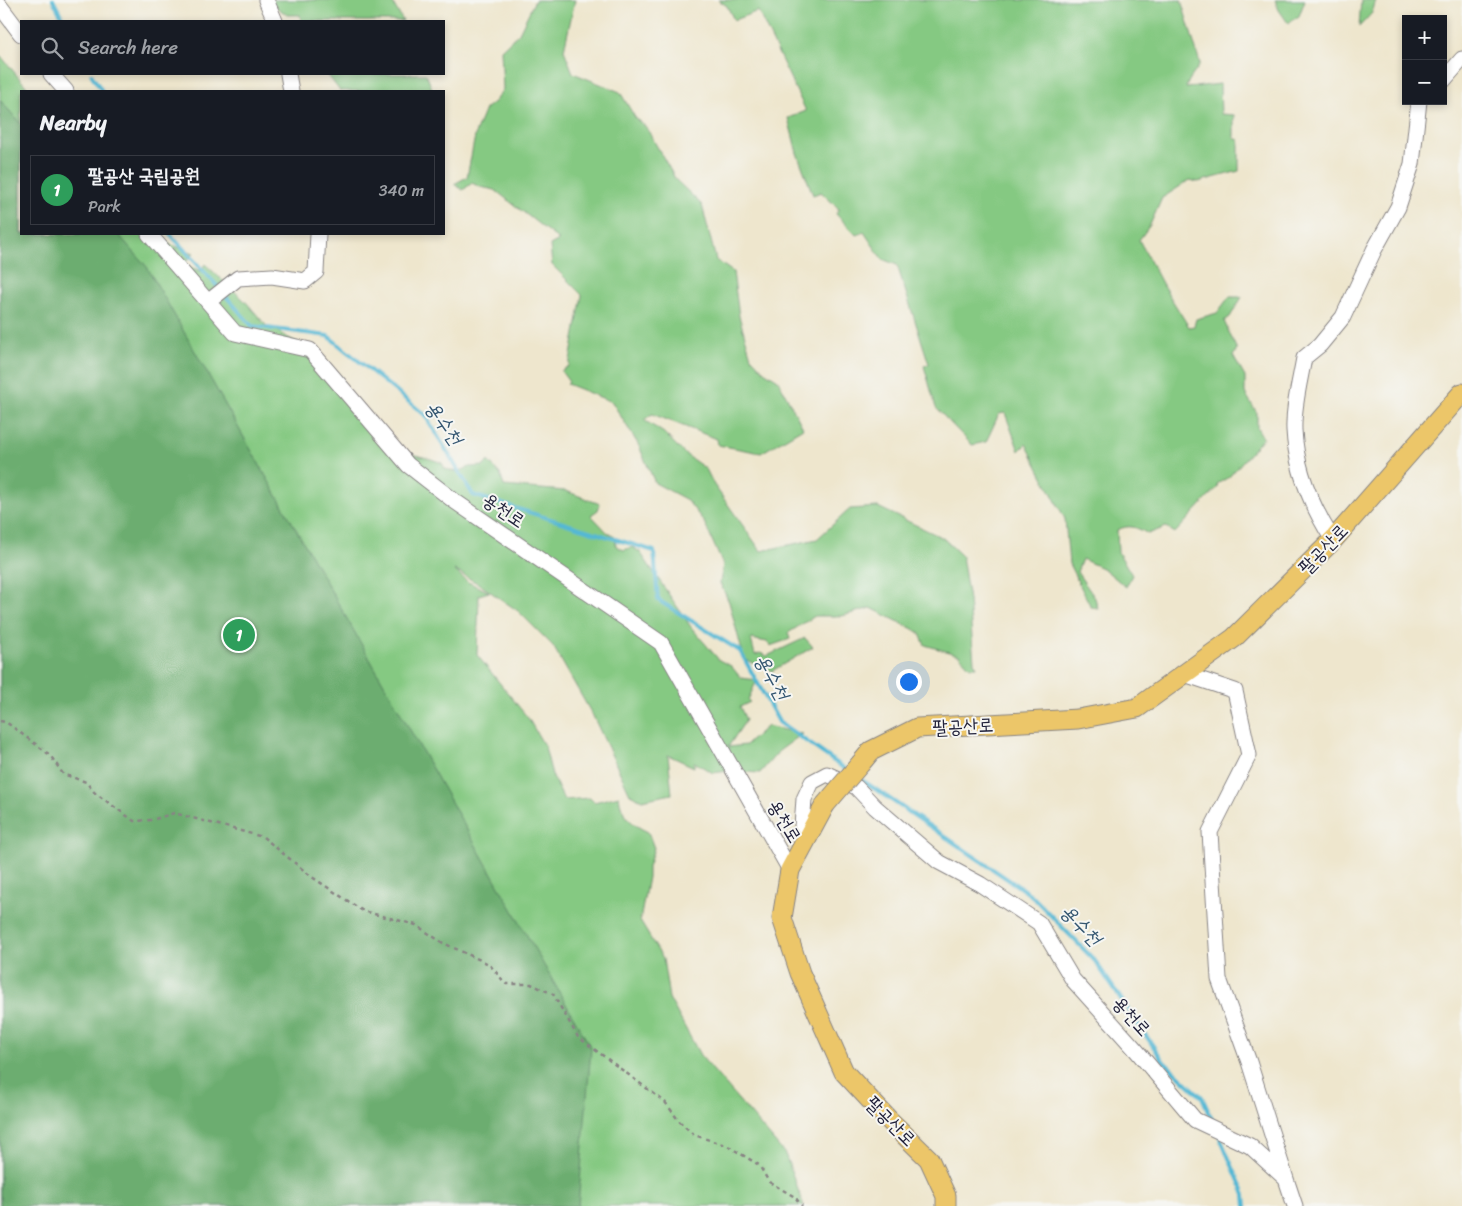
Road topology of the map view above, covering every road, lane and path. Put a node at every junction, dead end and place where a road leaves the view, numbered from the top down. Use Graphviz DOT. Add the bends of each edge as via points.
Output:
graph roads {
  1 [pos="266,0"];
  2 [pos="0,6"];
  3 [pos="275,20"];
  4 [pos="20,33"];
  5 [pos="1462,59"];
  6 [pos="52,75"];
  7 [pos="288,75"];
  8 [pos="1447,76"];
  9 [pos="65,90"];
  10 [pos="291,90"];
  11 [pos="1419,105"];
  12 [pos="150,235"];
  13 [pos="318,235"];
  14 [pos="208,302"];
  15 [pos="1462,393"];
  16 [pos="1334,540"];
  17 [pos="1184,674"];
  18 [pos="0,721"];
  19 [pos="809,834"];
  20 [pos="790,870"];
  21 [pos="1286,1179"];
  22 [pos="802,1206"];
  23 [pos="946,1206"];
  24 [pos="1295,1206"];
  1 -- 3 [label="street"];
  2 -- 4 [label="street"];
  5 -- 8 [label="street"];
  6 -- 9 [label="street"];
  7 -- 10 [label="street"];
  11 -- 16 [label="street" via="1412,164 1398,207 1343,317 1320,345 1304,358 1294,429 1299,470 1317,515"];
  12 -- 14 [label="street, 용천로"];
  13 -- 14 [label="street" via="316,272 305,281 272,276 238,278"];
  14 -- 20 [label="street, 용천로" via="234,333 310,350 408,465 453,500 661,643"];
  15 -- 16 [label="main road, 팔공산로"];
  16 -- 17 [label="main road, 팔공산로" via="1234,638"];
  17 -- 19 [label="main road, 팔공산로, bridge" via="1137,708 1078,719 917,728 871,752 825,806"];
  17 -- 21 [label="street" via="1235,691 1249,755 1210,832 1219,979"];
  18 -- 22 [label="path" via="6,722 50,755 63,774 86,782 95,793 134,821 152,820 174,813 263,837 312,877 363,911 416,925 443,943 489,964 506,984 531,984 553,994 578,1037 665,1102 694,1135 728,1146 759,1165 769,1182 794,1197"];
  19 -- 20 [label="main road, 팔공산로"];
  19 -- 21 [label="street, 용천로" via="802,826 804,798 812,782 827,774 856,787 938,862 980,884 1039,923 1073,980 1195,1120 1250,1146"];
  20 -- 23 [label="main road, 팔공산로" via="782,918 800,973 844,1072 929,1158 946,1196"];
  21 -- 24 [label="street, 용천로"];
}
